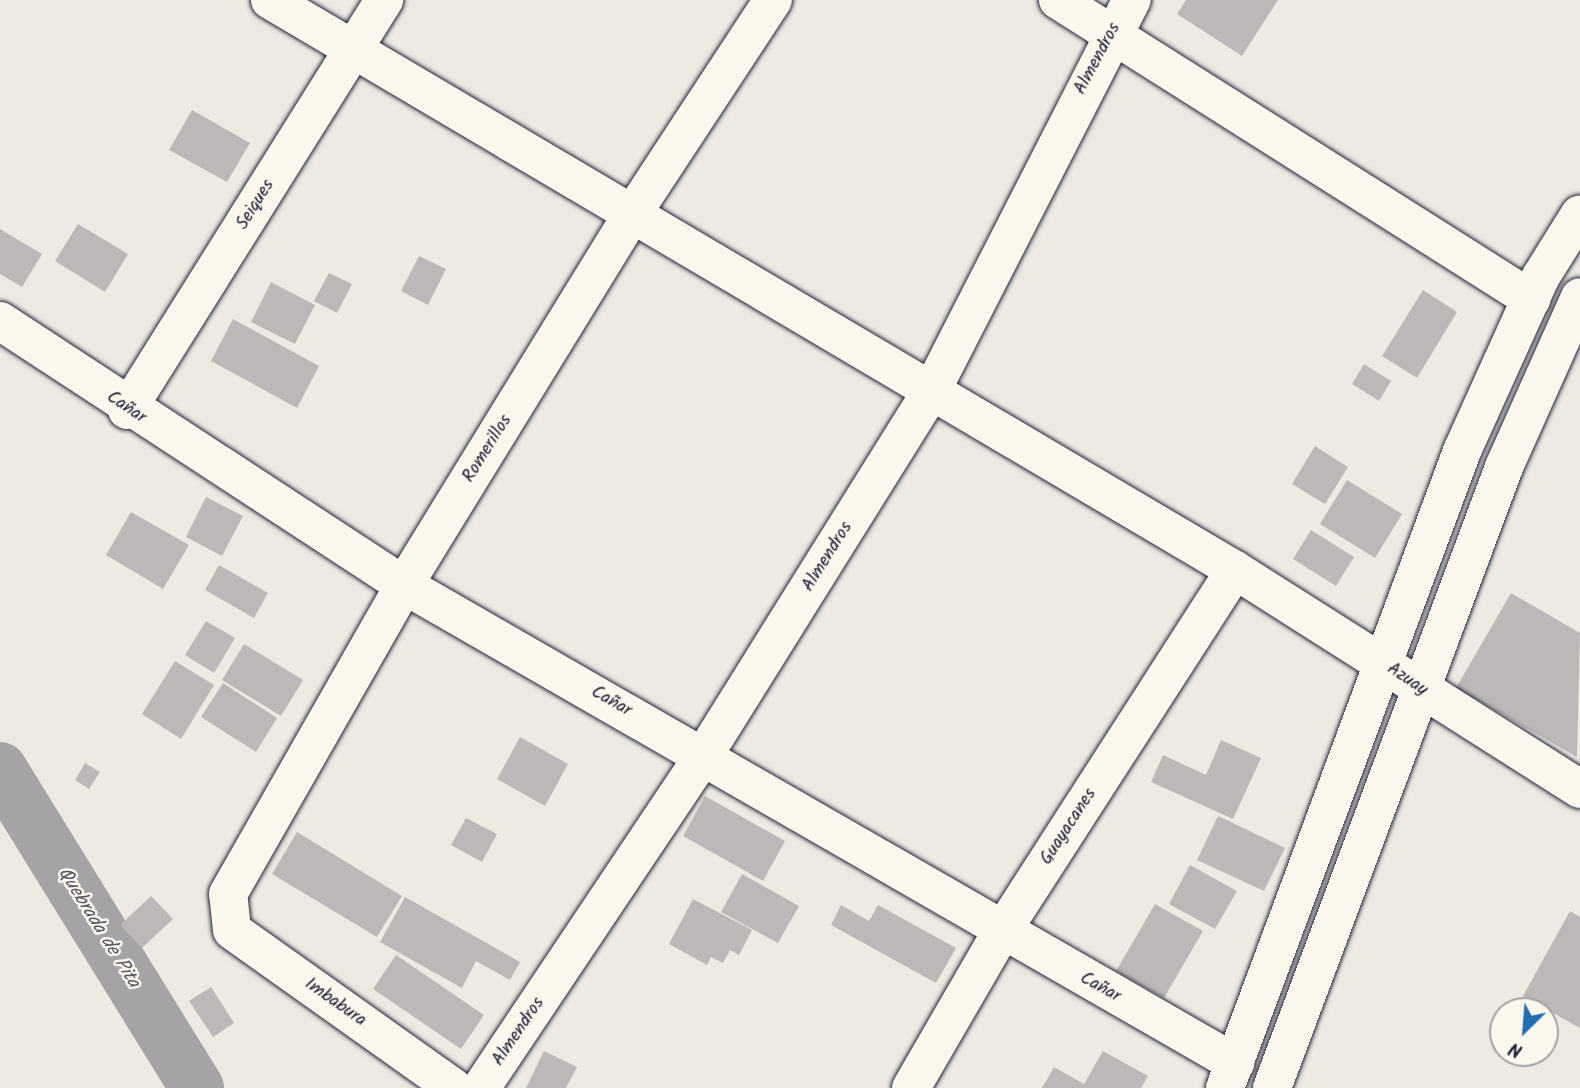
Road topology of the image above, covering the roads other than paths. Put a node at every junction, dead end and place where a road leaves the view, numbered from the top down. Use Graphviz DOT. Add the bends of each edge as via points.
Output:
graph roads {
  1 [pos="270,0"];
  2 [pos="384,0"];
  3 [pos="773,0"];
  4 [pos="1058,0"];
  5 [pos="1132,0"];
  6 [pos="1109,34"];
  7 [pos="354,49"];
  8 [pos="633,213"];
  9 [pos="1580,214"];
  10 [pos="1531,299"];
  11 [pos="1579,302"];
  12 [pos="0,321"];
  13 [pos="931,392"];
  14 [pos="127,410"];
  15 [pos="1235,570"];
  16 [pos="404,584"];
  17 [pos="1386,665"];
  18 [pos="1422,690"];
  19 [pos="704,755"];
  20 [pos="1580,789"];
  21 [pos="226,910"];
  22 [pos="1001,933"];
  23 [pos="1230,1076"];
  24 [pos="454,1088"];
  25 [pos="481,1088"];
  26 [pos="911,1088"];
  27 [pos="1272,1088"];
  1 -- 7 [label="street, Azuay"];
  2 -- 7 [label="street, Seiques"];
  3 -- 8 [label="street, Romerillos"];
  4 -- 6 [label="street"];
  5 -- 6 [label="street, Almendros"];
  6 -- 10 [label="street"];
  6 -- 13 [label="street, Almendros"];
  7 -- 8 [label="street, Azuay"];
  7 -- 14 [label="street, Seiques"];
  8 -- 13 [label="street, Azuay"];
  8 -- 16 [label="street, Romerillos"];
  9 -- 10 [label="street"];
  10 -- 17 [label="street" via="1462,451"];
  11 -- 18 [label="street" via="1504,467"];
  12 -- 14 [label="street, Cañar"];
  13 -- 15 [label="street, Azuay"];
  13 -- 19 [label="street, Almendros"];
  14 -- 16 [label="street, Cañar"];
  15 -- 17 [label="street, Azuay"];
  15 -- 22 [label="street, Guayacanes"];
  16 -- 19 [label="street, Cañar"];
  16 -- 21 [label="street, Romerillos" via="228,894"];
  17 -- 18 [label="street, Azuay"];
  17 -- 23 [label="street"];
  18 -- 20 [label="street, Azuay"];
  18 -- 27 [label="street"];
  19 -- 22 [label="street, Cañar"];
  19 -- 25 [label="street, Almendros"];
  21 -- 24 [label="street, Imbabura" via="232,930"];
  22 -- 23 [label="street, Cañar"];
  22 -- 26 [label="street, Guayacanes"];
}
